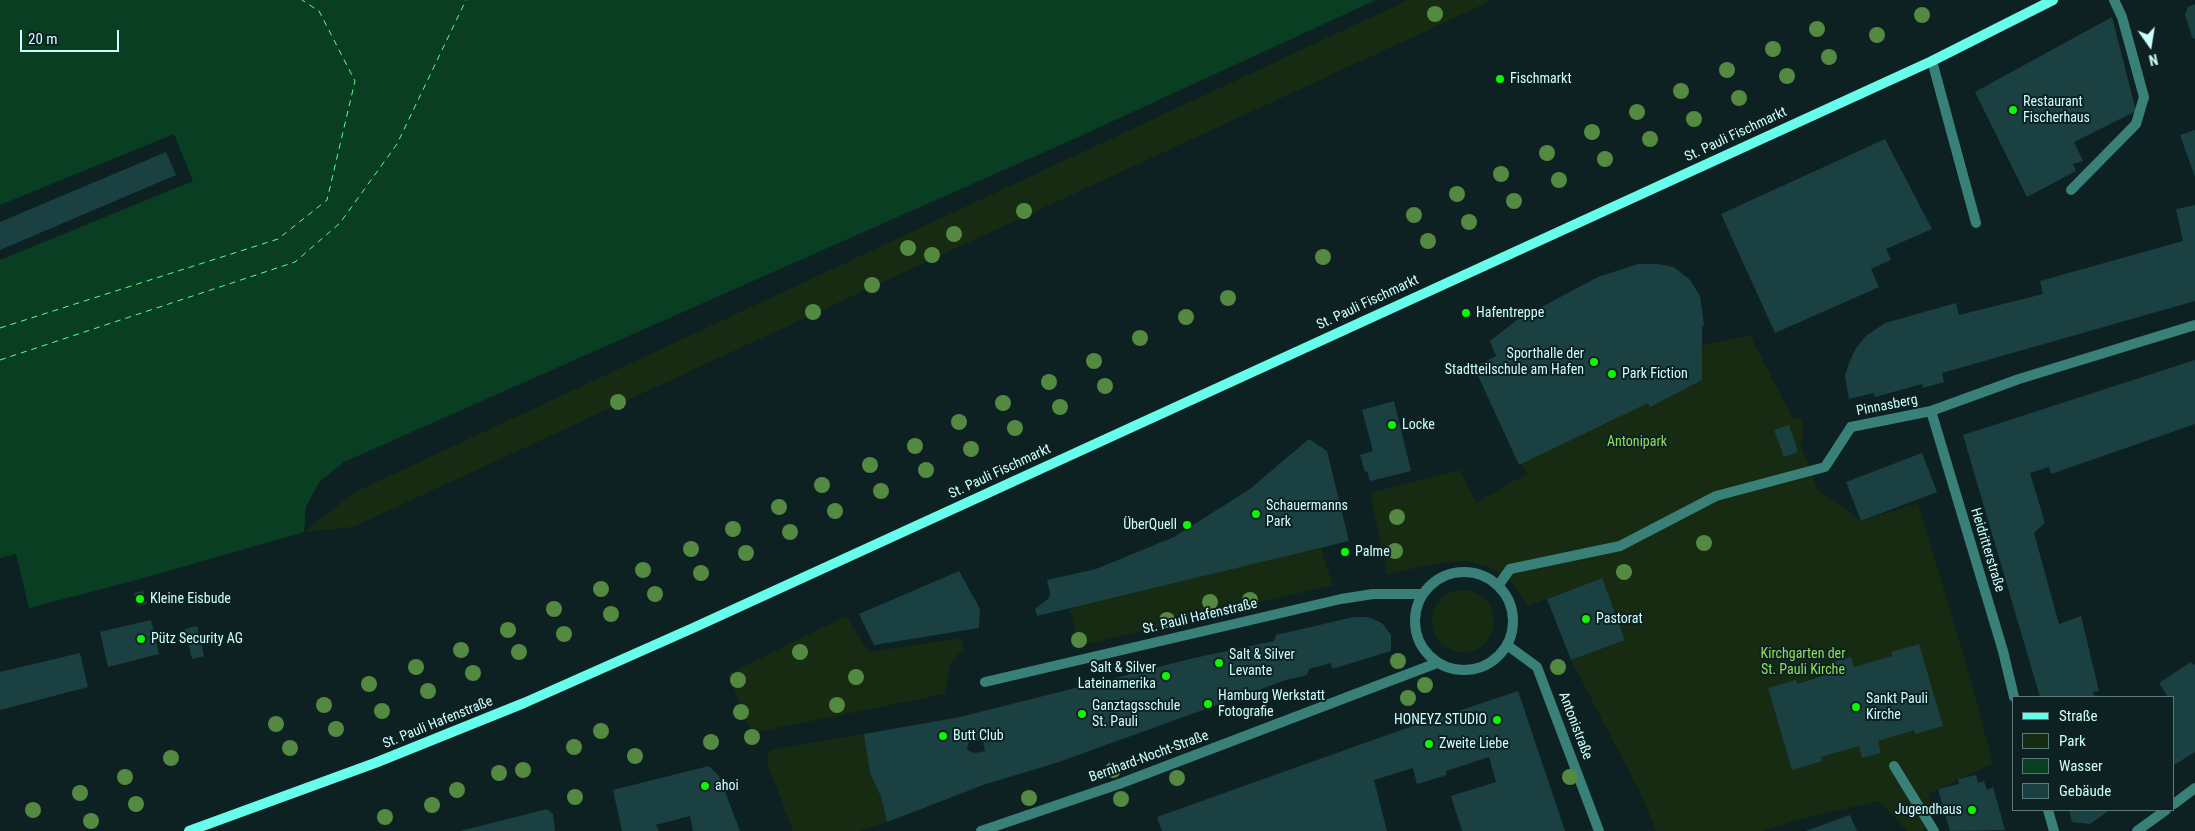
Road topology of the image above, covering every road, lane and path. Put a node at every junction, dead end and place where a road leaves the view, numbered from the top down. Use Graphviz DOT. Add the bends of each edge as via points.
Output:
graph roads {
  1 [pos="2052,0"];
  2 [pos="2114,0"];
  3 [pos="1932,61"];
  4 [pos="2070,190"];
  5 [pos="1976,223"];
  6 [pos="2195,325"];
  7 [pos="1931,412"];
  8 [pos="1498,586"];
  9 [pos="1422,594"];
  10 [pos="692,628"];
  11 [pos="1507,645"];
  12 [pos="1437,663"];
  13 [pos="985,682"];
  14 [pos="2014,696"];
  15 [pos="1894,766"];
  16 [pos="2195,788"];
  17 [pos="2175,803"];
  18 [pos="2048,811"];
  19 [pos="2165,811"];
  20 [pos="189,831"];
  21 [pos="981,831"];
  22 [pos="1599,831"];
  23 [pos="1934,831"];
  24 [pos="2054,831"];
  25 [pos="2137,831"];
  1 -- 3 [label="main road, St. Pauli Fischmarkt"];
  2 -- 4 [label="street" via="2122,17 2144,97 2136,124"];
  3 -- 5 [label="street"];
  3 -- 10 [label="main road, St. Pauli Fischmarkt"];
  6 -- 7 [label="street, Pinnasberg" via="2019,379"];
  7 -- 8 [label="street, Pinnasberg" via="1851,427 1825,466 1716,496 1620,546 1510,569"];
  7 -- 14 [label="street, Heidritterstraße"];
  8 -- 9 [label="street" via="1487,578 1459,572 1445,575"];
  8 -- 11 [label="street" via="1508,599 1513,614"];
  9 -- 12 [label="street" via="1414,624 1418,639"];
  9 -- 13 [label="street, St. Pauli Hafenstraße" via="1373,594 1341,599"];
  10 -- 20 [label="main road, St. Pauli Hafenstraße" via="507,710"];
  11 -- 12 [label="street" via="1497,658 1484,666 1452,669"];
  11 -- 22 [label="street, Antonistraße" via="1538,668"];
  12 -- 21 [label="street, Bernhard-Nocht-Straße" via="1118,784"];
  15 -- 23 [label="street"];
  16 -- 17 [label="street"];
  18 -- 24 [label="street"];
  19 -- 25 [label="street"];
}
